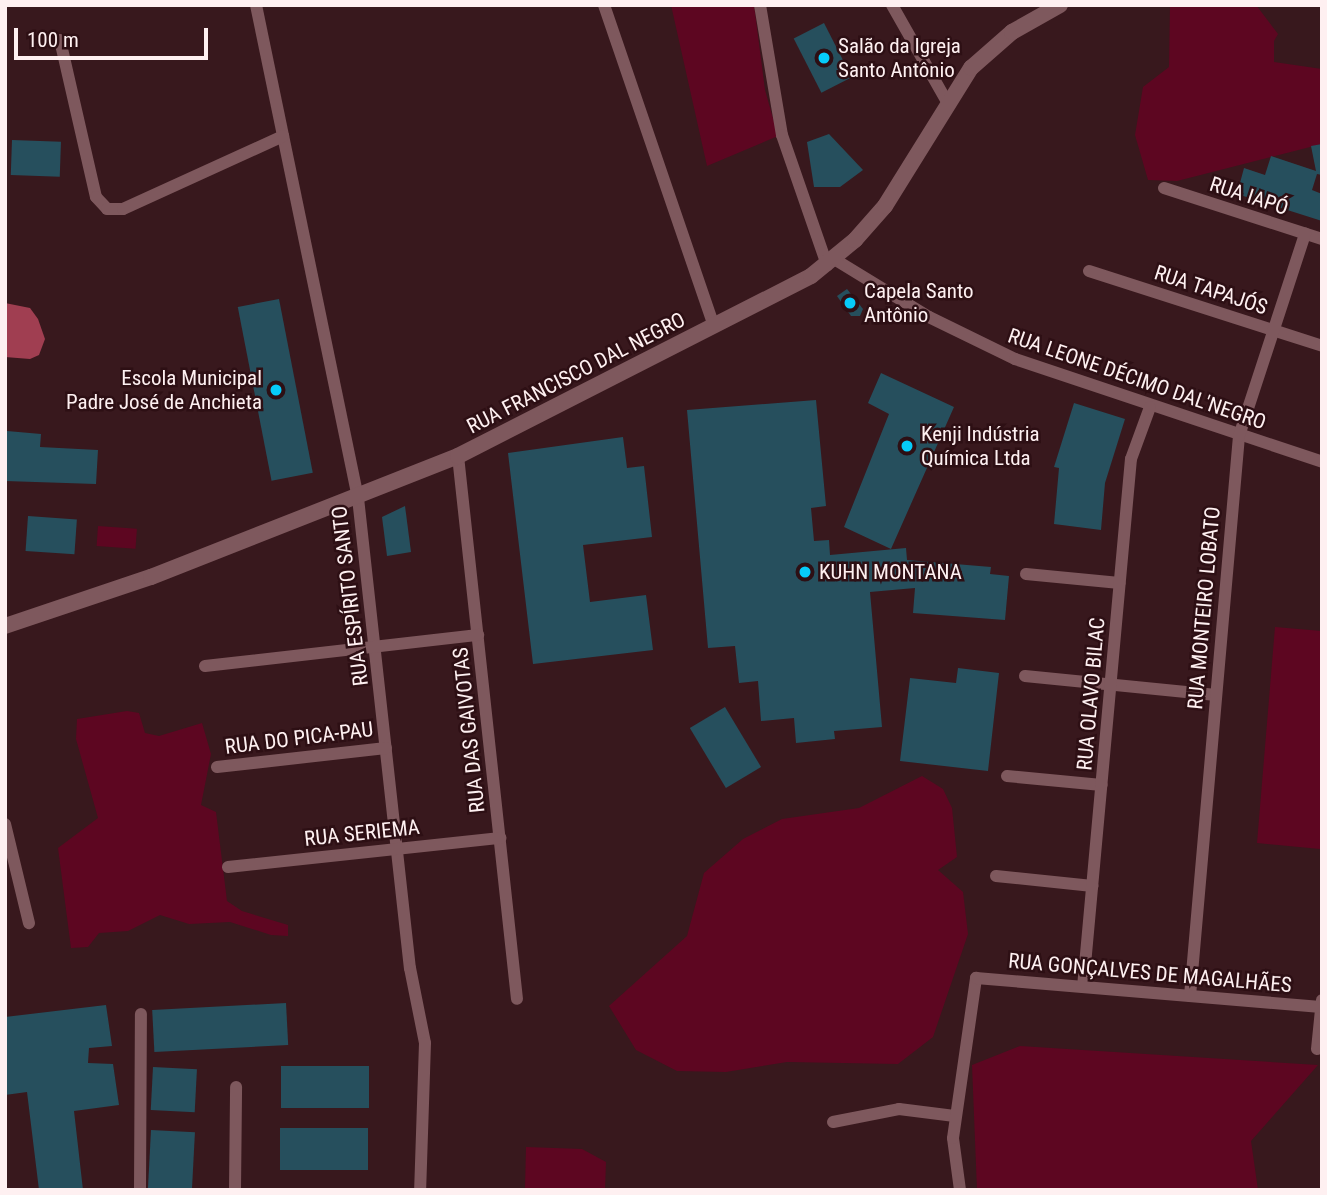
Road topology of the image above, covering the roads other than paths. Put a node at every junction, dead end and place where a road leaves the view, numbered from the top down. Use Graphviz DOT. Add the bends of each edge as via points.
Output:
graph roads {
  1 [pos="256,5"];
  2 [pos="604,5"];
  3 [pos="760,5"];
  4 [pos="892,5"];
  5 [pos="1060,5"];
  6 [pos="60,40"];
  7 [pos="947,102"];
  8 [pos="283,136"];
  9 [pos="1164,188"];
  10 [pos="1305,234"];
  11 [pos="1322,239"];
  12 [pos="830,262"];
  13 [pos="1089,271"];
  14 [pos="714,327"];
  15 [pos="1273,331"];
  16 [pos="1322,346"];
  17 [pos="1150,407"];
  18 [pos="1239,436"];
  19 [pos="458,456"];
  20 [pos="1322,462"];
  21 [pos="358,498"];
  22 [pos="1026,574"];
  23 [pos="1120,583"];
  24 [pos="5,626"];
  25 [pos="478,635"];
  26 [pos="375,647"];
  27 [pos="205,666"];
  28 [pos="1025,676"];
  29 [pos="1111,684"];
  30 [pos="1216,695"];
  31 [pos="386,748"];
  32 [pos="216,767"];
  33 [pos="1007,776"];
  34 [pos="1102,785"];
  35 [pos="5,824"];
  36 [pos="500,838"];
  37 [pos="397,849"];
  38 [pos="228,867"];
  39 [pos="996,876"];
  40 [pos="1093,886"];
  41 [pos="29,923"];
  42 [pos="1083,987"];
  43 [pos="1190,996"];
  44 [pos="517,999"];
  45 [pos="1322,1000"];
  46 [pos="1321,1007"];
  47 [pos="141,1014"];
  48 [pos="1317,1049"];
  49 [pos="236,1087"];
  50 [pos="955,1116"];
  51 [pos="833,1122"];
  52 [pos="140,1190"];
  53 [pos="235,1190"];
  54 [pos="420,1190"];
  55 [pos="960,1190"];
  1 -- 8 [label="street, RUA ESPÍRITO SANTO"];
  2 -- 14 [label="street"];
  3 -- 12 [label="street" via="782,135"];
  4 -- 7 [label="street"];
  5 -- 7 [label="street, RUA FRANCISCO DAL NEGRO" via="991,49"];
  6 -- 8 [label="street" via="96,197 107,209 123,209"];
  7 -- 12 [label="street, RUA FRANCISCO DAL NEGRO" via="885,206"];
  8 -- 21 [label="street, RUA ESPÍRITO SANTO"];
  9 -- 10 [label="street, RUA IAPÓ"];
  10 -- 11 [label="street, RUA IAPÓ"];
  10 -- 15 [label="street, RUA MONTEIRO LOBATO"];
  12 -- 14 [label="street, RUA FRANCISCO DAL NEGRO"];
  12 -- 17 [label="street, RUA LEONE DÉCIMO DAL'NEGRO" via="958,332 1045,371"];
  13 -- 15 [label="street, RUA TAPAJÓS"];
  14 -- 19 [label="street, RUA FRANCISCO DAL NEGRO"];
  15 -- 16 [label="street, RUA TAPAJÓS"];
  15 -- 18 [label="street, RUA MONTEIRO LOBATO"];
  17 -- 18 [label="street, RUA LEONE DÉCIMO DAL'NEGRO"];
  17 -- 23 [label="street, RUA OLAVO BILAC" via="1131,459"];
  18 -- 20 [label="street, RUA LEONE DÉCIMO DAL'NEGRO"];
  18 -- 30 [label="street, RUA MONTEIRO LOBATO"];
  19 -- 21 [label="street, RUA FRANCISCO DAL NEGRO"];
  19 -- 25 [label="street, RUA DAS GAIVOTAS"];
  21 -- 24 [label="street, RUA FRANCISCO DAL NEGRO" via="96,597"];
  21 -- 26 [label="street, RUA ESPÍRITO SANTO"];
  22 -- 23 [label="street"];
  23 -- 29 [label="street, RUA OLAVO BILAC"];
  25 -- 26 [label="street"];
  25 -- 36 [label="street, RUA DAS GAIVOTAS"];
  26 -- 27 [label="street"];
  26 -- 31 [label="street, RUA ESPÍRITO SANTO"];
  28 -- 29 [label="street"];
  29 -- 30 [label="street"];
  29 -- 34 [label="street, RUA OLAVO BILAC"];
  30 -- 43 [label="street, RUA MONTEIRO LOBATO"];
  31 -- 32 [label="street, RUA DO PICA-PAU"];
  31 -- 37 [label="street, RUA ESPÍRITO SANTO"];
  33 -- 34 [label="street"];
  34 -- 40 [label="street, RUA OLAVO BILAC"];
  35 -- 41 [label="street"];
  36 -- 37 [label="street, RUA SERIEMA"];
  36 -- 44 [label="street, RUA DAS GAIVOTAS"];
  37 -- 38 [label="street, RUA SERIEMA"];
  37 -- 54 [label="street, RUA ESPÍRITO SANTO" via="426,1059"];
  39 -- 40 [label="street"];
  40 -- 42 [label="street, RUA OLAVO BILAC"];
  42 -- 43 [label="street, RUA GONÇALVES DE MAGALHÃES"];
  42 -- 50 [label="street, RUA GONÇALVES DE MAGALHÃES" via="976,978"];
  43 -- 46 [label="street, RUA GONÇALVES DE MAGALHÃES"];
  45 -- 46 [label="street"];
  46 -- 48 [label="street"];
  47 -- 52 [label="street"];
  49 -- 53 [label="street"];
  50 -- 51 [label="street" via="899,1109"];
  50 -- 55 [label="street"];
}
